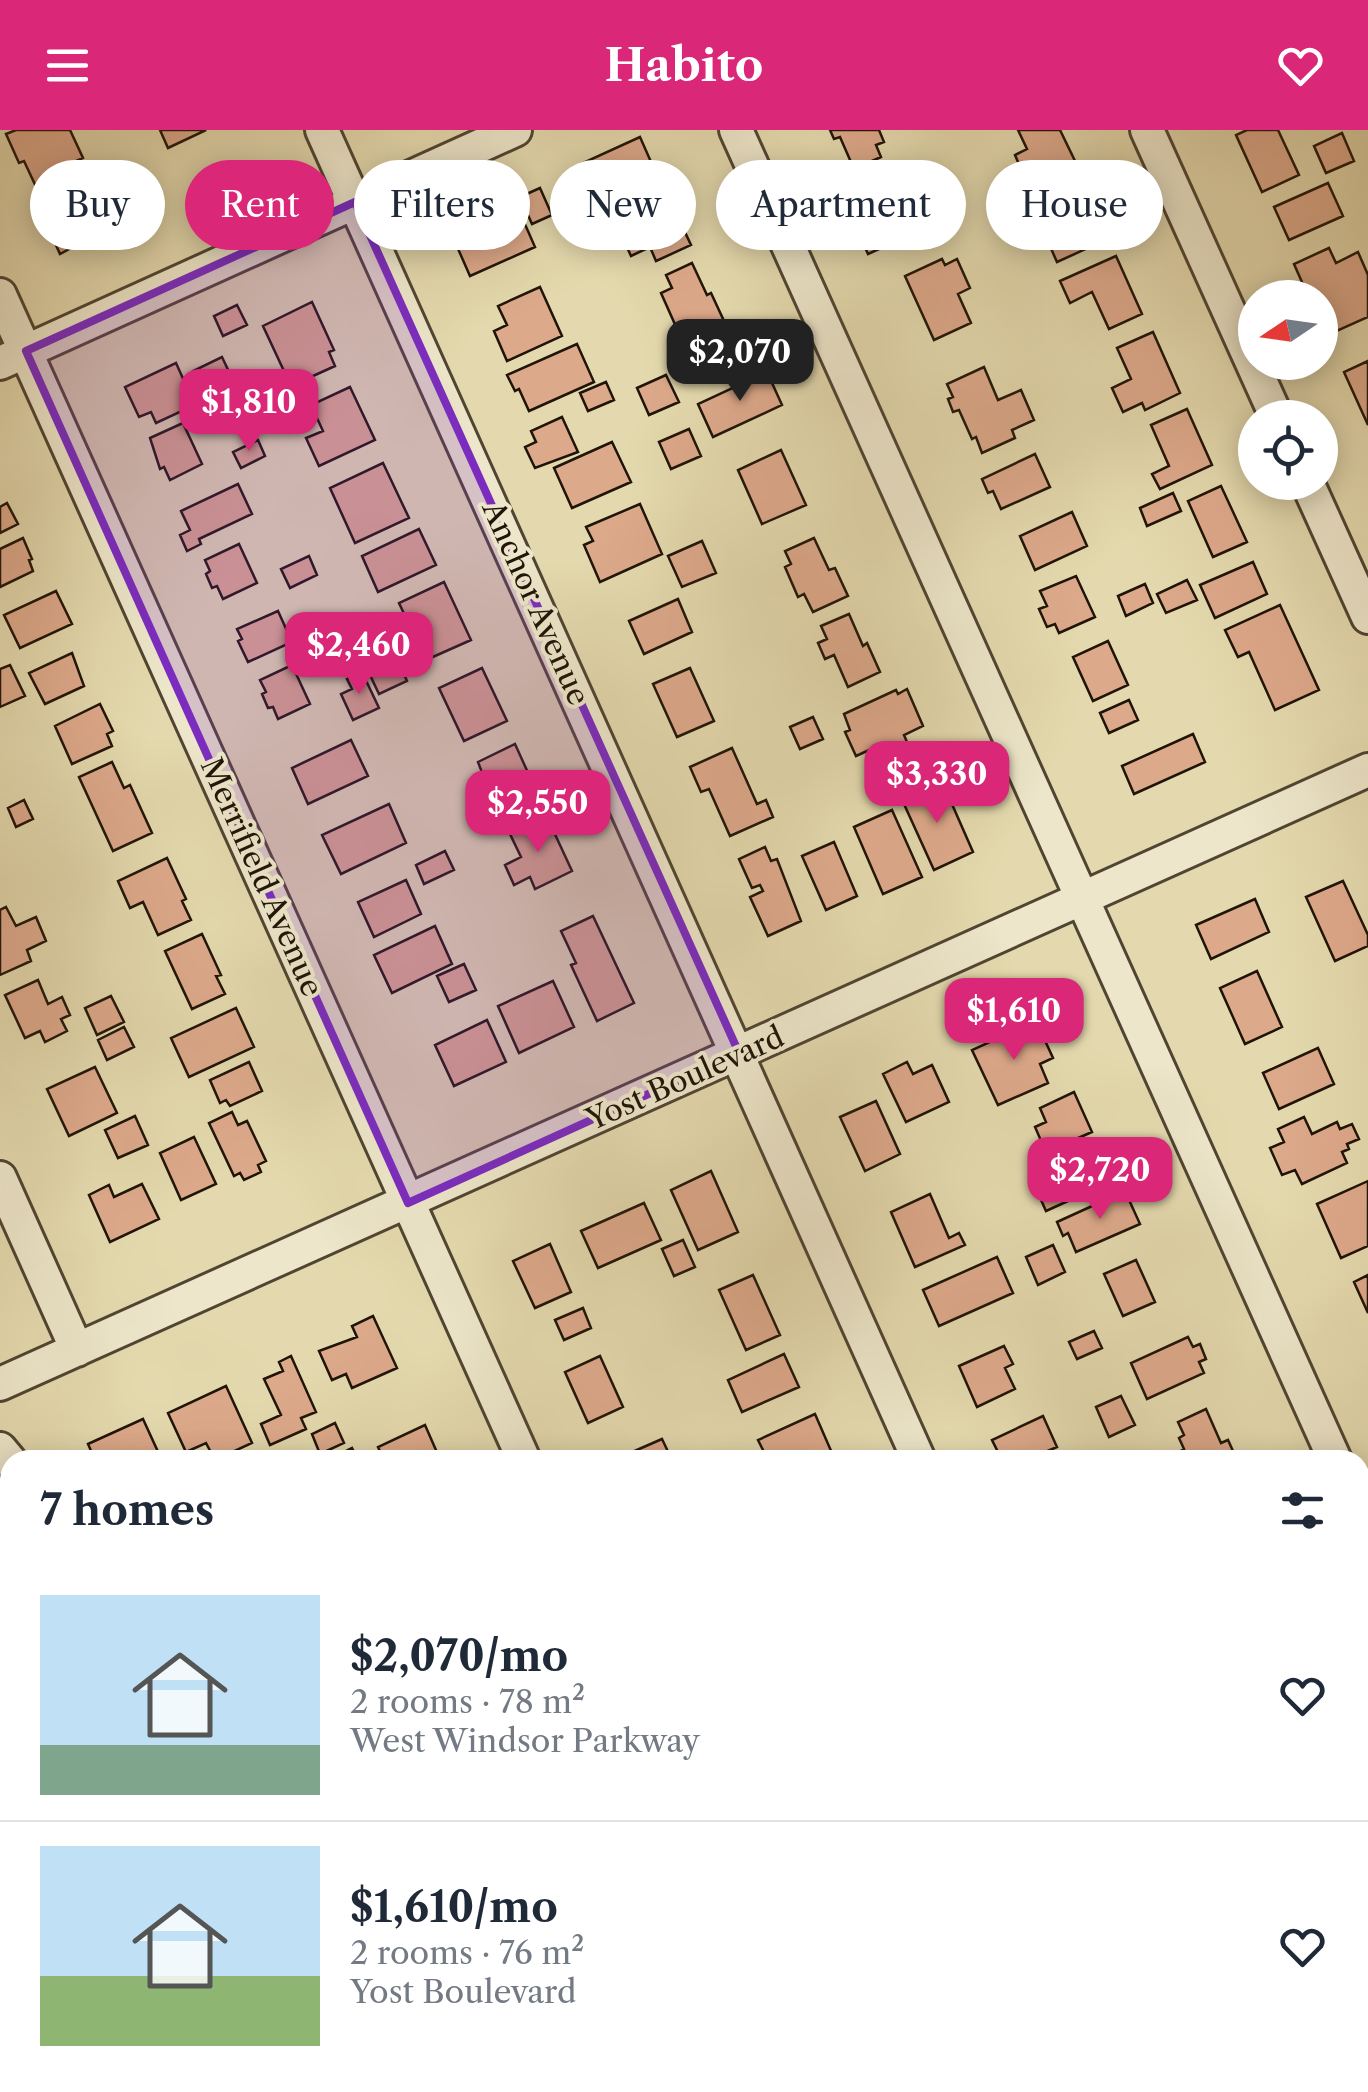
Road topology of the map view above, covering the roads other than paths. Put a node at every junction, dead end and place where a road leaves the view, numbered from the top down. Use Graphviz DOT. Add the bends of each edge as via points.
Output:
graph roads {
  1 [pos="322,130"];
  2 [pos="515,130"];
  3 [pos="736,130"];
  4 [pos="1147,130"];
  5 [pos="449,160"];
  6 [pos="354,198"];
  7 [pos="354,203"];
  8 [pos="378,250"];
  9 [pos="0,294"];
  10 [pos="13,357"];
  11 [pos="1269,400"];
  12 [pos="1315,500"];
  13 [pos="1368,617"];
  14 [pos="1368,770"];
  15 [pos="1082,900"];
  16 [pos="739,1054"];
  17 [pos="0,1178"];
  18 [pos="408,1203"];
  19 [pos="77,1350"];
  20 [pos="0,1384"];
  21 [pos="519,1450"];
  22 [pos="915,1450"];
  23 [pos="1330,1450"];
  1 -- 6 [label="street, Anchor Avenue"];
  2 -- 5 [label="street"];
  3 -- 15 [label="street"];
  4 -- 11 [label="street"];
  7 -- 10 [label="street"];
  8 -- 16 [label="street, Anchor Avenue"];
  9 -- 10 [label="street, Merrifield Avenue"];
  10 -- 18 [label="street, Merrifield Avenue"];
  12 -- 13 [label="street"];
  14 -- 15 [label="street, Yost Boulevard"];
  15 -- 16 [label="street, Yost Boulevard"];
  15 -- 23 [label="street"];
  16 -- 18 [label="street, Yost Boulevard"];
  16 -- 22 [label="street, Anchor Avenue"];
  17 -- 19 [label="street"];
  18 -- 19 [label="street, Yost Boulevard"];
  18 -- 21 [label="street, Merrifield Avenue"];
  19 -- 20 [label="street, Yost Boulevard"];
}
